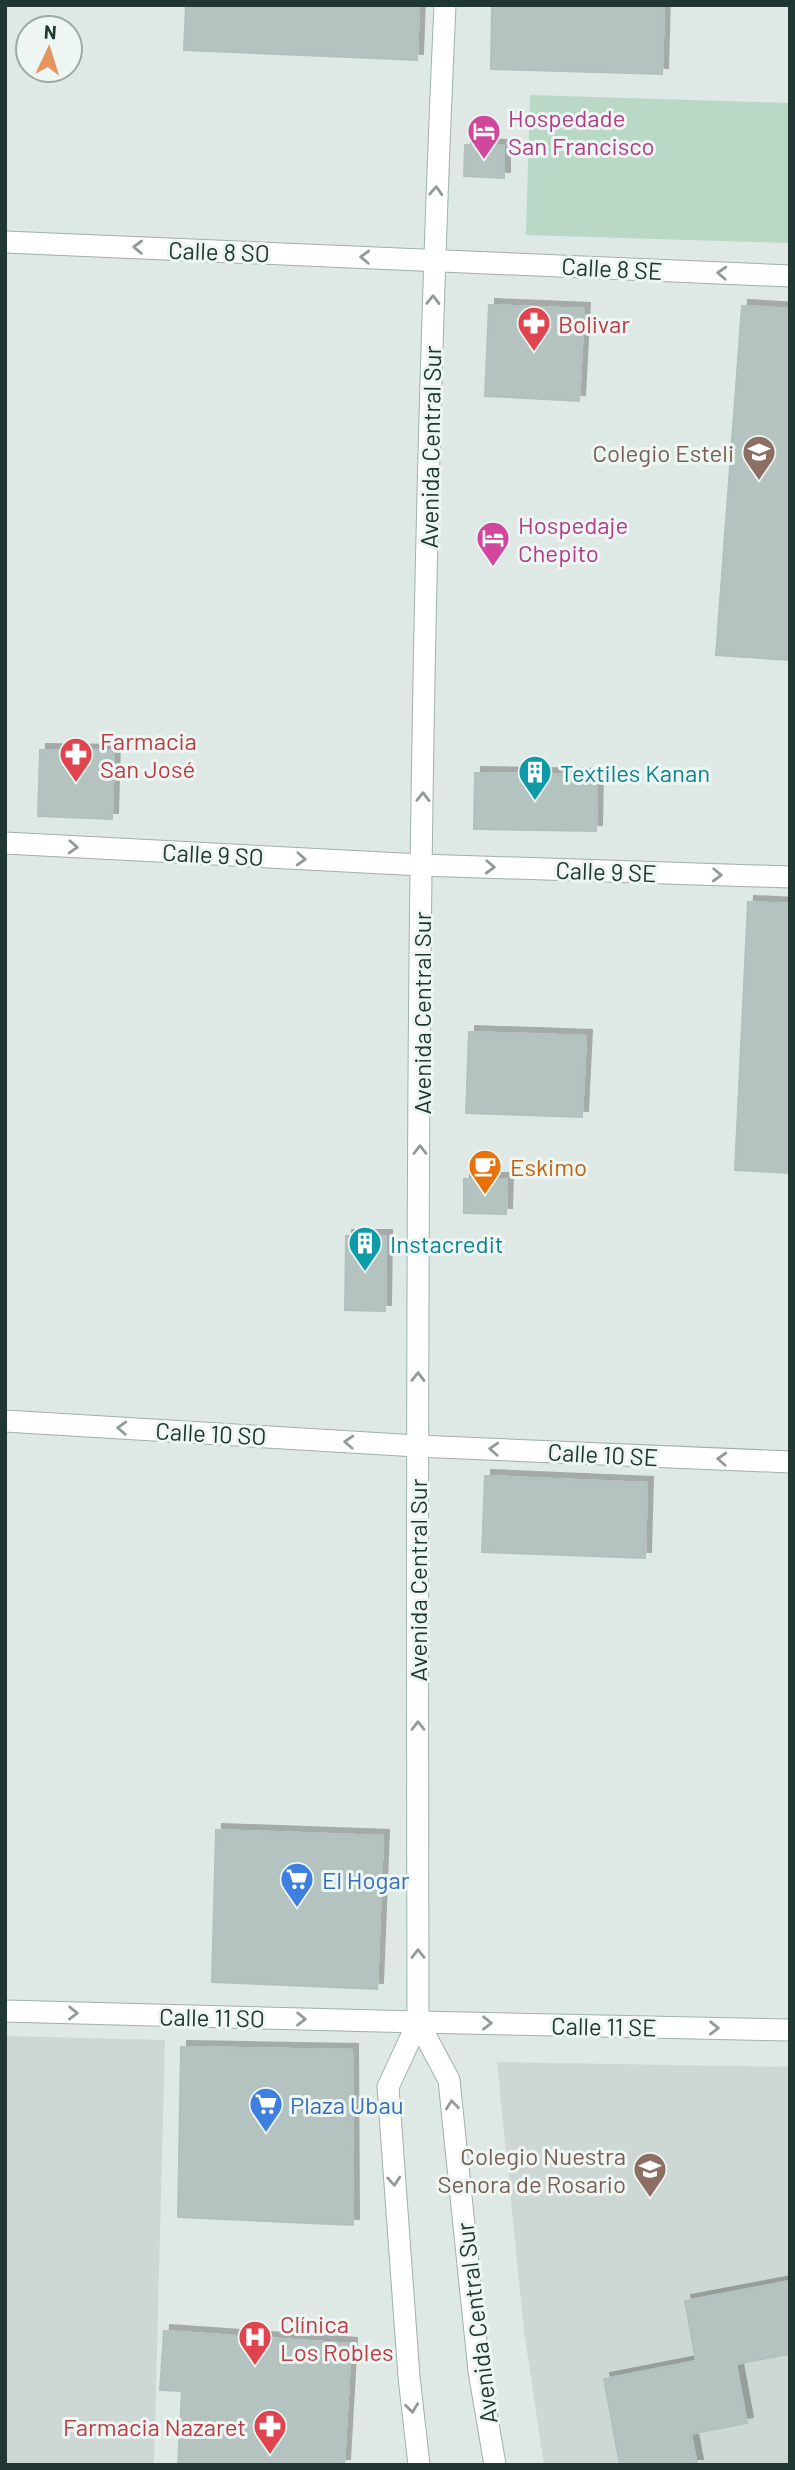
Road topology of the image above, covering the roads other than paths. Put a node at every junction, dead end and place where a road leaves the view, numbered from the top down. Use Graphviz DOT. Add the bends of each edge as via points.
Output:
graph roads {
  1 [pos="445,5"];
  2 [pos="5,242"];
  3 [pos="434,260"];
  4 [pos="790,276"];
  5 [pos="5,843"];
  6 [pos="421,865"];
  7 [pos="790,877"];
  8 [pos="5,1421"];
  9 [pos="417,1446"];
  10 [pos="790,1462"];
  11 [pos="5,2011"];
  12 [pos="418,2022"];
  13 [pos="790,2030"];
  14 [pos="419,2465"];
  15 [pos="495,2465"];
  3 -- 1 [label="street, Avenida Central Sur, one-way"];
  3 -- 2 [label="street, Calle 8 SO, one-way"];
  4 -- 3 [label="street, Calle 8 SE, one-way"];
  6 -- 3 [label="street, Avenida Central Sur, one-way"];
  5 -- 6 [label="street, Calle 9 SO, one-way"];
  6 -- 7 [label="street, Calle 9 SE, one-way"];
  9 -- 6 [label="street, Avenida Central Sur, one-way"];
  9 -- 8 [label="street, Calle 10 SO, one-way"];
  10 -- 9 [label="street, Calle 10 SE, one-way"];
  12 -- 9 [label="street, Avenida Central Sur, one-way"];
  11 -- 12 [label="street, Calle 11 SO, one-way"];
  12 -- 13 [label="street, Calle 11 SE, one-way"];
  12 -- 14 [label="street, Avenida Central Sur, one-way" via="388,2087"];
  15 -- 12 [label="street, Avenida Central Sur, one-way" via="479,2371 449,2080"];
}
